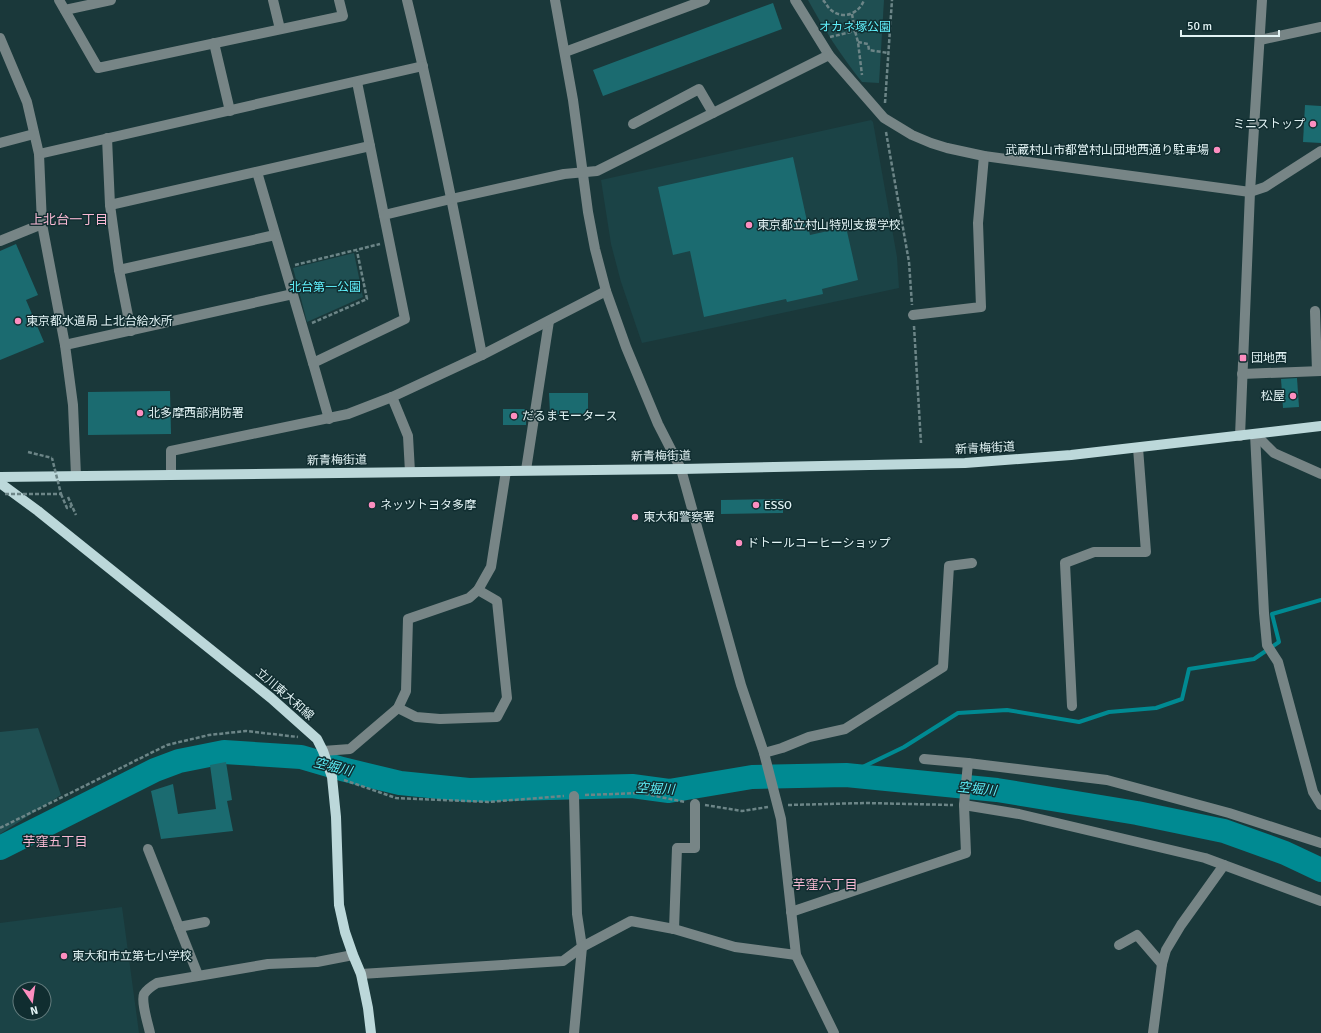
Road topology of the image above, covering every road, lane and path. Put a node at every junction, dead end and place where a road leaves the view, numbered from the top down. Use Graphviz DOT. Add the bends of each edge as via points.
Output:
graph roads {
  1 [pos="59,0"];
  2 [pos="111,0"];
  3 [pos="273,0"];
  4 [pos="339,0"];
  5 [pos="408,0"];
  6 [pos="555,0"];
  7 [pos="705,0"];
  8 [pos="795,0"];
  9 [pos="823,0"];
  10 [pos="864,0"];
  11 [pos="892,0"];
  12 [pos="1262,0"];
  13 [pos="65,10"];
  14 [pos="852,14"];
  15 [pos="1321,26"];
  16 [pos="280,29"];
  17 [pos="855,31"];
  18 [pos="829,37"];
  19 [pos="0,38"];
  20 [pos="1260,40"];
  21 [pos="858,42"];
  22 [pos="214,43"];
  23 [pos="565,52"];
  24 [pos="888,53"];
  25 [pos="829,55"];
  26 [pos="423,66"];
  27 [pos="357,82"];
  28 [pos="862,82"];
  29 [pos="230,111"];
  30 [pos="714,113"];
  31 [pos="884,118"];
  32 [pos="634,124"];
  33 [pos="34,134"];
  34 [pos="108,138"];
  35 [pos="0,143"];
  36 [pos="370,146"];
  37 [pos="1321,151"];
  38 [pos="39,154"];
  39 [pos="984,156"];
  40 [pos="257,172"];
  41 [pos="583,172"];
  42 [pos="1250,192"];
  43 [pos="451,199"];
  44 [pos="110,205"];
  45 [pos="384,215"];
  46 [pos="42,224"];
  47 [pos="275,234"];
  48 [pos="0,241"];
  49 [pos="390,242"];
  50 [pos="357,250"];
  51 [pos="285,268"];
  52 [pos="119,270"];
  53 [pos="606,291"];
  54 [pos="293,294"];
  55 [pos="1315,310"];
  56 [pos="913,315"];
  57 [pos="549,322"];
  58 [pos="302,327"];
  59 [pos="131,331"];
  60 [pos="66,345"];
  61 [pos="482,355"];
  62 [pos="313,363"];
  63 [pos="1319,371"];
  64 [pos="1242,374"];
  65 [pos="392,397"];
  66 [pos="329,419"];
  67 [pos="1321,426"];
  68 [pos="1255,434"];
  69 [pos="1240,436"];
  70 [pos="921,443"];
  71 [pos="1138,448"];
  72 [pos="28,452"];
  73 [pos="681,469"];
  74 [pos="526,470"];
  75 [pos="506,471"];
  76 [pos="410,472"];
  77 [pos="1321,474"];
  78 [pos="171,475"];
  79 [pos="76,476"];
  80 [pos="0,477"];
  81 [pos="0,483"];
  82 [pos="6,494"];
  83 [pos="61,494"];
  84 [pos="68,497"];
  85 [pos="72,506"];
  86 [pos="76,515"];
  87 [pos="972,563"];
  88 [pos="478,590"];
  89 [pos="1072,706"];
  90 [pos="398,708"];
  91 [pos="317,739"];
  92 [pos="323,751"];
  93 [pos="764,752"];
  94 [pos="924,760"];
  95 [pos="968,762"];
  96 [pos="332,776"];
  97 [pos="574,796"];
  98 [pos="1320,801"];
  99 [pos="778,803"];
  100 [pos="695,804"];
  101 [pos="964,805"];
  102 [pos="0,828"];
  103 [pos="1321,843"];
  104 [pos="148,849"];
  105 [pos="1224,866"];
  106 [pos="1321,901"];
  107 [pos="791,912"];
  108 [pos="205,922"];
  109 [pos="179,927"];
  110 [pos="674,930"];
  111 [pos="1119,945"];
  112 [pos="582,947"];
  113 [pos="353,955"];
  114 [pos="796,955"];
  115 [pos="1162,964"];
  116 [pos="361,974"];
  117 [pos="198,975"];
  118 [pos="574,1028"];
  119 [pos="150,1033"];
  120 [pos="371,1033"];
  121 [pos="833,1033"];
  122 [pos="1153,1033"];
  1 -- 13 [label="street"];
  2 -- 13 [label="street"];
  3 -- 16 [label="street"];
  4 -- 16 [label="street" via="343,16"];
  5 -- 26 [label="street"];
  6 -- 23 [label="street"];
  7 -- 23 [label="street"];
  8 -- 25 [label="street"];
  9 -- 14 [label="path" via="830,10 839,14"];
  10 -- 14 [label="path" via="860,9"];
  11 -- 24 [label="path"];
  12 -- 20 [label="street"];
  13 -- 22 [label="street" via="98,68"];
  14 -- 17 [label="path"];
  15 -- 20 [label="street"];
  16 -- 22 [label="street"];
  17 -- 18 [label="path"];
  17 -- 21 [label="path"];
  19 -- 33 [label="street" via="27,102"];
  20 -- 42 [label="street"];
  21 -- 24 [label="path" via="868,44 869,50"];
  21 -- 28 [label="path"];
  22 -- 29 [label="street"];
  23 -- 41 [label="street"];
  24 -- 31 [label="path"];
  25 -- 30 [label="street"];
  25 -- 31 [label="street"];
  26 -- 27 [label="street"];
  26 -- 43 [label="street"];
  27 -- 29 [label="street"];
  27 -- 36 [label="street"];
  29 -- 34 [label="street"];
  30 -- 32 [label="street" via="699,89"];
  30 -- 41 [label="street" via="596,171"];
  31 -- 39 [label="street" via="931,143"];
  31 -- 56 [label="path" via="909,262"];
  33 -- 35 [label="street"];
  33 -- 38 [label="street"];
  34 -- 38 [label="street"];
  34 -- 44 [label="street"];
  36 -- 40 [label="street"];
  36 -- 45 [label="street"];
  37 -- 42 [label="street" via="1265,187"];
  38 -- 46 [label="street"];
  39 -- 42 [label="street"];
  39 -- 56 [label="street" via="978,223 981,307"];
  40 -- 44 [label="street"];
  40 -- 47 [label="street"];
  41 -- 43 [label="street"];
  41 -- 53 [label="street" via="595,249"];
  42 -- 64 [label="street"];
  43 -- 45 [label="street"];
  43 -- 61 [label="street"];
  44 -- 52 [label="street"];
  45 -- 49 [label="street"];
  46 -- 48 [label="street"];
  46 -- 60 [label="street"];
  47 -- 51 [label="street"];
  47 -- 52 [label="street"];
  49 -- 50 [label="path"];
  49 -- 62 [label="street" via="405,319"];
  50 -- 51 [label="path"];
  50 -- 58 [label="path" via="367,298"];
  51 -- 54 [label="street"];
  52 -- 59 [label="street"];
  53 -- 57 [label="street"];
  53 -- 73 [label="street" via="652,410"];
  54 -- 58 [label="street"];
  54 -- 59 [label="street"];
  55 -- 63 [label="street"];
  56 -- 70 [label="path"];
  57 -- 61 [label="street"];
  57 -- 74 [label="street"];
  58 -- 62 [label="street"];
  59 -- 60 [label="street"];
  60 -- 79 [label="street" via="73,405"];
  61 -- 65 [label="street"];
  62 -- 66 [label="street"];
  63 -- 64 [label="street"];
  64 -- 69 [label="street"];
  65 -- 66 [label="street"];
  65 -- 76 [label="street" via="408,436"];
  66 -- 78 [label="street" via="172,451"];
  67 -- 68 [label="main road, 新青梅街道"];
  68 -- 69 [label="main road, 新青梅街道"];
  68 -- 77 [label="street" via="1274,453"];
  68 -- 98 [label="street" via="1267,645 1278,662 1313,792"];
  69 -- 71 [label="main road, 新青梅街道"];
  71 -- 73 [label="main road, 新青梅街道" via="966,463"];
  71 -- 89 [label="street" via="1146,552 1094,552 1065,563"];
  72 -- 83 [label="path, bridge" via="52,458"];
  73 -- 74 [label="main road, 新青梅街道"];
  73 -- 93 [label="street" via="742,685"];
  74 -- 75 [label="main road, 新青梅街道"];
  75 -- 76 [label="main road, 新青梅街道"];
  75 -- 88 [label="street" via="491,567"];
  76 -- 78 [label="main road, 新青梅街道"];
  78 -- 79 [label="main road, 新青梅街道"];
  79 -- 80 [label="main road, 新青梅街道"];
  81 -- 91 [label="main road, 立川東大和線" via="271,698"];
  82 -- 83 [label="path, bridge"];
  83 -- 85 [label="path" via="67,508"];
  84 -- 85 [label="path"];
  85 -- 86 [label="path"];
  87 -- 93 [label="street" via="949,566 943,667 845,729"];
  88 -- 90 [label="street" via="469,598 408,619 406,691"];
  88 -- 90 [label="street" via="497,601 507,698 497,717 416,717"];
  90 -- 92 [label="street" via="350,749"];
  91 -- 92 [label="main road, 立川東大和線"];
  91 -- 102 [label="path" via="246,731 209,735 167,745"];
  92 -- 96 [label="main road, 立川東大和線"];
  93 -- 99 [label="street"];
  94 -- 95 [label="street"];
  95 -- 101 [label="street"];
  95 -- 103 [label="street" via="1107,780 1229,813"];
  96 -- 97 [label="path" via="396,798 488,802"];
  96 -- 113 [label="main road, 立川東大和線" via="339,905"];
  97 -- 100 [label="path" via="641,793"];
  97 -- 112 [label="street" via="577,914"];
  99 -- 100 [label="path" via="742,811"];
  99 -- 101 [label="path"];
  99 -- 107 [label="street"];
  100 -- 110 [label="street" via="695,848 677,848"];
  101 -- 105 [label="street" via="1019,814 1205,858"];
  101 -- 107 [label="street" via="966,853"];
  104 -- 109 [label="street"];
  105 -- 106 [label="street"];
  105 -- 115 [label="street" via="1181,925 1166,950"];
  107 -- 114 [label="street"];
  108 -- 109 [label="street"];
  109 -- 117 [label="street"];
  110 -- 112 [label="street" via="631,921"];
  110 -- 114 [label="street" via="735,947"];
  111 -- 115 [label="street" via="1137,935"];
  112 -- 116 [label="street" via="563,961"];
  112 -- 118 [label="street"];
  113 -- 116 [label="main road, 立川東大和線"];
  113 -- 117 [label="street" via="317,962 268,964"];
  114 -- 121 [label="street"];
  115 -- 122 [label="street"];
  116 -- 120 [label="main road, 立川東大和線"];
  117 -- 119 [label="street" via="157,983 144,994 143,1001"];
}
